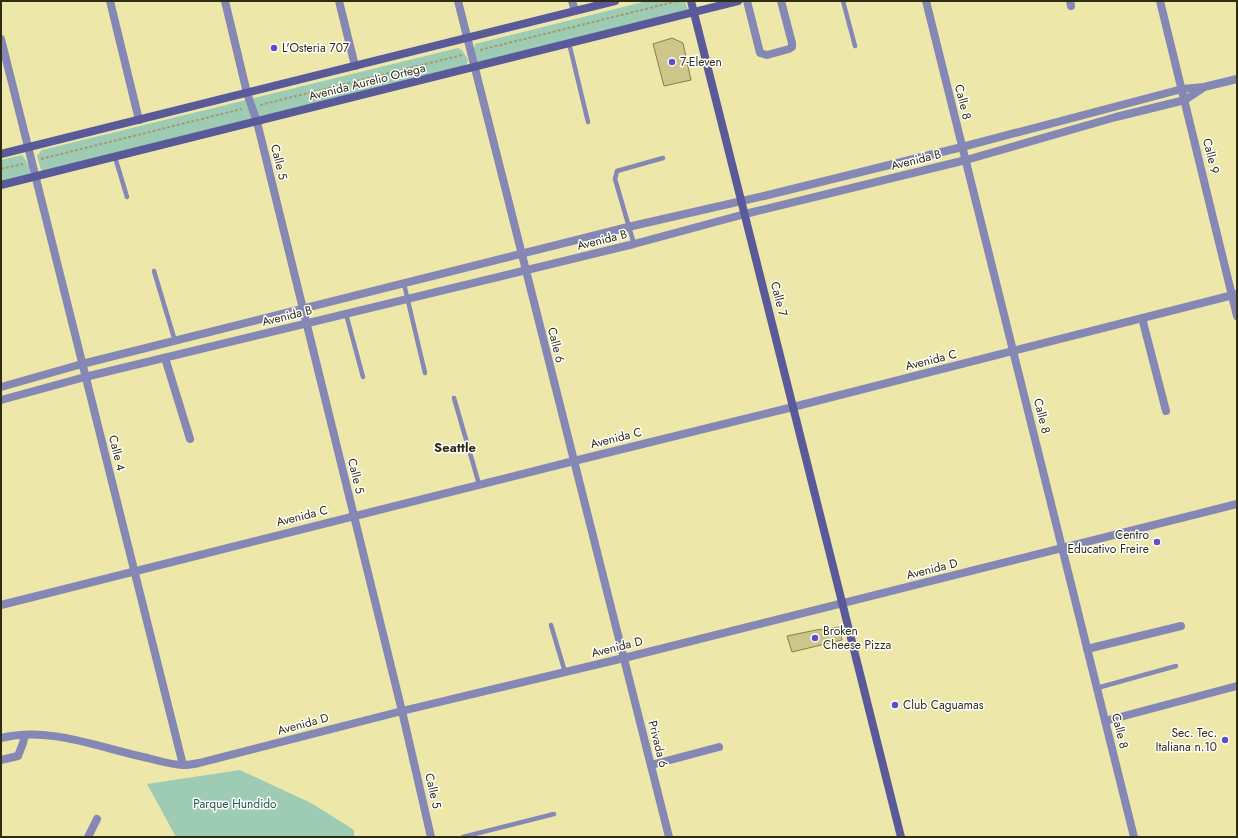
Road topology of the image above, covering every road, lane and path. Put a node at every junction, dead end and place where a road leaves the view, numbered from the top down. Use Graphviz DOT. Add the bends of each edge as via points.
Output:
graph roads {
  1 [pos="110,1"];
  2 [pos="225,1"];
  3 [pos="339,1"];
  4 [pos="458,1"];
  5 [pos="572,1"];
  6 [pos="612,1"];
  7 [pos="678,1"];
  8 [pos="691,1"];
  9 [pos="738,1"];
  10 [pos="747,1"];
  11 [pos="781,1"];
  12 [pos="843,1"];
  13 [pos="926,1"];
  14 [pos="1160,1"];
  15 [pos="575,11"];
  16 [pos="694,12"];
  17 [pos="467,38"];
  18 [pos="1,39"];
  19 [pos="569,43"];
  20 [pos="855,46"];
  21 [pos="471,52"];
  22 [pos="355,66"];
  23 [pos="474,67"];
  24 [pos="1237,79"];
  25 [pos="1204,87"];
  26 [pos="1182,89"];
  27 [pos="247,93"];
  28 [pos="1185,100"];
  29 [pos="1114,106"];
  30 [pos="251,107"];
  31 [pos="1116,117"];
  32 [pos="139,120"];
  33 [pos="257,122"];
  34 [pos="588,122"];
  35 [pos="962,147"];
  36 [pos="28,148"];
  37 [pos="1,154"];
  38 [pos="115,157"];
  39 [pos="663,158"];
  40 [pos="966,160"];
  41 [pos="31,162"];
  42 [pos="1,170"];
  43 [pos="870,170"];
  44 [pos="35,177"];
  45 [pos="873,182"];
  46 [pos="1,185"];
  47 [pos="127,197"];
  48 [pos="741,200"];
  49 [pos="745,214"];
  50 [pos="628,227"];
  51 [pos="634,244"];
  52 [pos="522,254"];
  53 [pos="154,271"];
  54 [pos="525,271"];
  55 [pos="404,284"];
  56 [pos="1234,295"];
  57 [pos="407,299"];
  58 [pos="303,310"];
  59 [pos="346,314"];
  60 [pos="1237,316"];
  61 [pos="1142,318"];
  62 [pos="306,324"];
  63 [pos="217,331"];
  64 [pos="175,341"];
  65 [pos="220,345"];
  66 [pos="1013,351"];
  67 [pos="165,358"];
  68 [pos="82,364"];
  69 [pos="425,373"];
  70 [pos="86,377"];
  71 [pos="363,377"];
  72 [pos="1,387"];
  73 [pos="454,398"];
  74 [pos="1,400"];
  75 [pos="793,407"];
  76 [pos="1166,411"];
  77 [pos="190,439"];
  78 [pos="574,461"];
  79 [pos="478,484"];
  80 [pos="1237,504"];
  81 [pos="354,516"];
  82 [pos="1062,549"];
  83 [pos="134,571"];
  84 [pos="842,603"];
  85 [pos="1,605"];
  86 [pos="551,625"];
  87 [pos="1181,626"];
  88 [pos="1087,649"];
  89 [pos="624,658"];
  90 [pos="1176,666"];
  91 [pos="564,672"];
  92 [pos="1237,686"];
  93 [pos="1097,688"];
  94 [pos="402,711"];
  95 [pos="1105,721"];
  96 [pos="25,735"];
  97 [pos="1,738"];
  98 [pos="719,747"];
  99 [pos="1,760"];
  100 [pos="183,765"];
  101 [pos="651,765"];
  102 [pos="554,814"];
  103 [pos="97,819"];
  104 [pos="88,837"];
  105 [pos="431,837"];
  106 [pos="464,837"];
  107 [pos="669,837"];
  108 [pos="901,837"];
  109 [pos="1134,837"];
  1 -- 32 [label="street"];
  2 -- 27 [label="street, Calle 5"];
  3 -- 22 [label="street"];
  4 -- 17 [label="street, Calle 6"];
  5 -- 15 [label="street"];
  6 -- 15 [label="main road, Avenida Aurelio Ortega"];
  7 -- 21 [label="path"];
  8 -- 16 [label="main road, Calle 7"];
  9 -- 16 [label="main road, Avenida Aurelio Ortega"];
  10 -- 11 [label="street" via="760,53 766,56 792,47"];
  12 -- 20 [label="lane"];
  13 -- 35 [label="street, Calle 8"];
  14 -- 26 [label="street, Calle 9"];
  15 -- 17 [label="main road, Avenida Aurelio Ortega"];
  16 -- 19 [label="main road, Avenida Aurelio Ortega"];
  16 -- 48 [label="main road, Calle 7"];
  17 -- 21 [label="street, Calle 6"];
  17 -- 22 [label="main road, Avenida Aurelio Ortega"];
  18 -- 36 [label="street, Calle 4"];
  19 -- 23 [label="main road, Avenida Aurelio Ortega"];
  19 -- 34 [label="lane"];
  21 -- 23 [label="street, Calle 6"];
  21 -- 30 [label="path"];
  22 -- 27 [label="main road, Avenida Aurelio Ortega"];
  23 -- 33 [label="main road, Avenida Aurelio Ortega"];
  23 -- 52 [label="street, Calle 6"];
  24 -- 25 [label="street, Avenida B"];
  25 -- 26 [label="street, Avenida B"];
  25 -- 28 [label="street, Avenida B"];
  26 -- 28 [label="street, Calle 9"];
  26 -- 29 [label="street, Avenida B"];
  27 -- 30 [label="street, Calle 5"];
  27 -- 32 [label="main road, Avenida Aurelio Ortega"];
  28 -- 31 [label="street, Avenida B"];
  28 -- 56 [label="street, Calle 9"];
  29 -- 31 [label="street"];
  29 -- 35 [label="street, Avenida B"];
  30 -- 33 [label="street, Calle 5"];
  30 -- 41 [label="path"];
  31 -- 40 [label="street, Avenida B"];
  32 -- 36 [label="main road, Avenida Aurelio Ortega"];
  33 -- 38 [label="main road, Avenida Aurelio Ortega"];
  33 -- 58 [label="street, Calle 5"];
  35 -- 40 [label="street, Calle 8"];
  35 -- 43 [label="street, Avenida B"];
  36 -- 37 [label="main road, Avenida Aurelio Ortega"];
  36 -- 41 [label="street, Calle 4"];
  38 -- 44 [label="main road, Avenida Aurelio Ortega"];
  38 -- 47 [label="lane"];
  39 -- 50 [label="lane" via="617,171 615,179"];
  40 -- 45 [label="street, Avenida B"];
  40 -- 66 [label="street, Calle 8"];
  41 -- 42 [label="path"];
  41 -- 44 [label="street, Calle 4"];
  43 -- 45 [label="street"];
  43 -- 48 [label="street, Avenida B"];
  44 -- 46 [label="main road, Avenida Aurelio Ortega"];
  44 -- 68 [label="street, Calle 4"];
  45 -- 49 [label="street, Avenida B"];
  48 -- 49 [label="main road, Calle 7"];
  48 -- 50 [label="street, Avenida B"];
  49 -- 51 [label="street, Avenida B"];
  49 -- 75 [label="main road, Calle 7"];
  50 -- 51 [label="lane"];
  50 -- 52 [label="street, Avenida B"];
  51 -- 54 [label="street, Avenida B"];
  52 -- 54 [label="street, Calle 6"];
  52 -- 55 [label="street, Avenida B"];
  53 -- 64 [label="lane"];
  54 -- 57 [label="street, Avenida B"];
  54 -- 78 [label="street, Calle 6"];
  55 -- 57 [label="lane"];
  55 -- 58 [label="street, Avenida B"];
  56 -- 60 [label="street, Calle 9"];
  56 -- 61 [label="street, Avenida C"];
  57 -- 59 [label="street, Avenida B"];
  57 -- 69 [label="lane"];
  58 -- 62 [label="street, Calle 5"];
  58 -- 63 [label="street, Avenida B"];
  59 -- 62 [label="street, Avenida B"];
  59 -- 71 [label="lane"];
  61 -- 66 [label="street, Avenida C"];
  61 -- 76 [label="street"];
  62 -- 65 [label="street, Avenida B"];
  62 -- 81 [label="street, Calle 5"];
  63 -- 64 [label="street, Avenida B"];
  63 -- 65 [label="street"];
  64 -- 68 [label="street, Avenida B"];
  65 -- 67 [label="street, Avenida B"];
  66 -- 75 [label="street, Avenida C"];
  66 -- 82 [label="street, Calle 8"];
  67 -- 70 [label="street, Avenida B"];
  67 -- 77 [label="street"];
  68 -- 70 [label="street, Calle 4"];
  68 -- 72 [label="street, Avenida B"];
  70 -- 74 [label="street, Avenida B"];
  70 -- 83 [label="street, Calle 4"];
  73 -- 79 [label="lane"];
  75 -- 78 [label="street, Avenida C"];
  75 -- 84 [label="main road, Calle 7"];
  78 -- 79 [label="street, Avenida C"];
  78 -- 89 [label="street, Calle 6"];
  79 -- 81 [label="street, Avenida C"];
  80 -- 82 [label="street, Avenida D"];
  81 -- 83 [label="street, Avenida C"];
  81 -- 94 [label="street, Calle 5"];
  82 -- 84 [label="street, Avenida D"];
  82 -- 88 [label="street, Calle 8"];
  83 -- 85 [label="street, Avenida C"];
  83 -- 100 [label="street, Calle 4"];
  84 -- 89 [label="street, Avenida D"];
  84 -- 108 [label="main road, Calle 7"];
  86 -- 91 [label="lane"];
  87 -- 88 [label="street"];
  88 -- 93 [label="street, Calle 8"];
  89 -- 91 [label="street, Avenida D"];
  89 -- 101 [label="street, Privada 6"];
  90 -- 93 [label="lane"];
  91 -- 94 [label="street, Avenida D"];
  92 -- 95 [label="street"];
  93 -- 95 [label="street, Calle 8"];
  94 -- 100 [label="street, Avenida D"];
  94 -- 105 [label="street, Calle 5"];
  95 -- 109 [label="street, Calle 8"];
  96 -- 97 [label="street, Avenida D"];
  96 -- 99 [label="street" via="18,756"];
  96 -- 100 [label="street, Avenida D" via="44,735 71,740"];
  98 -- 101 [label="street"];
  101 -- 107 [label="street, Privada 6"];
  102 -- 106 [label="lane"];
  103 -- 104 [label="street"];
}
